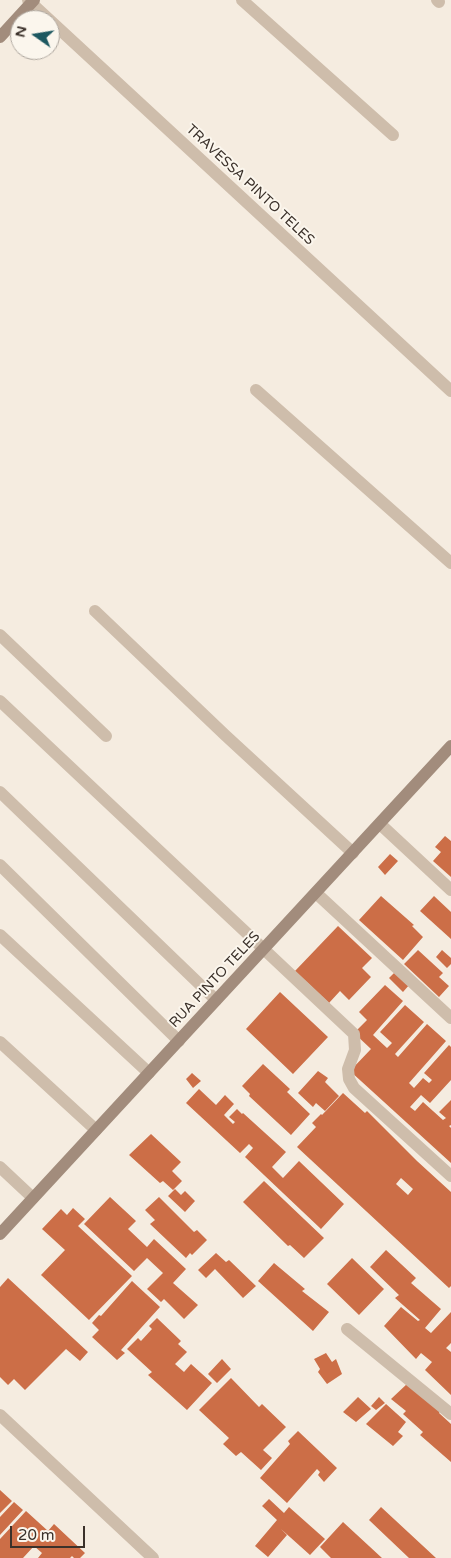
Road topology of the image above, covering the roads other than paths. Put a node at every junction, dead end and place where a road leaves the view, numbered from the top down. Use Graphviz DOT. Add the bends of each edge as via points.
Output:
graph roads {
  1 [pos="242,0"];
  2 [pos="31,1"];
  3 [pos="0,37"];
  4 [pos="393,135"];
  5 [pos="256,390"];
  6 [pos="451,391"];
  7 [pos="451,563"];
  8 [pos="95,611"];
  9 [pos="0,635"];
  10 [pos="0,701"];
  11 [pos="106,736"];
  12 [pos="451,746"];
  13 [pos="0,792"];
  14 [pos="380,824"];
  15 [pos="353,852"];
  16 [pos="0,865"];
  17 [pos="451,890"];
  18 [pos="316,893"];
  19 [pos="0,936"];
  20 [pos="264,948"];
  21 [pos="216,1000"];
  22 [pos="451,1018"];
  23 [pos="179,1041"];
  24 [pos="0,1042"];
  25 [pos="149,1073"];
  26 [pos="96,1130"];
  27 [pos="0,1167"];
  28 [pos="451,1176"];
  29 [pos="33,1198"];
  30 [pos="0,1234"];
  31 [pos="347,1329"];
  32 [pos="451,1414"];
  33 [pos="0,1415"];
  34 [pos="153,1558"];
  1 -- 4 [label="street"];
  2 -- 3 [label="street"];
  2 -- 6 [label="street, TRAVESSA PINTO TELES"];
  5 -- 7 [label="street"];
  8 -- 15 [label="street"];
  9 -- 11 [label="street"];
  10 -- 20 [label="street"];
  12 -- 14 [label="street, RUA PINTO TELES"];
  13 -- 21 [label="street"];
  14 -- 15 [label="street, RUA PINTO TELES"];
  14 -- 17 [label="street"];
  15 -- 18 [label="street, RUA PINTO TELES"];
  16 -- 23 [label="street"];
  18 -- 20 [label="street, RUA PINTO TELES"];
  18 -- 22 [label="street"];
  19 -- 25 [label="street"];
  20 -- 21 [label="street, RUA PINTO TELES"];
  20 -- 28 [label="street" via="354,1034 355,1050 348,1069 354,1088"];
  21 -- 23 [label="street, RUA PINTO TELES"];
  23 -- 25 [label="street, RUA PINTO TELES"];
  24 -- 26 [label="street"];
  25 -- 26 [label="street, RUA PINTO TELES"];
  26 -- 29 [label="street, RUA PINTO TELES"];
  27 -- 29 [label="street"];
  29 -- 30 [label="street, RUA PINTO TELES"];
  31 -- 32 [label="street"];
  33 -- 34 [label="street"];
}
